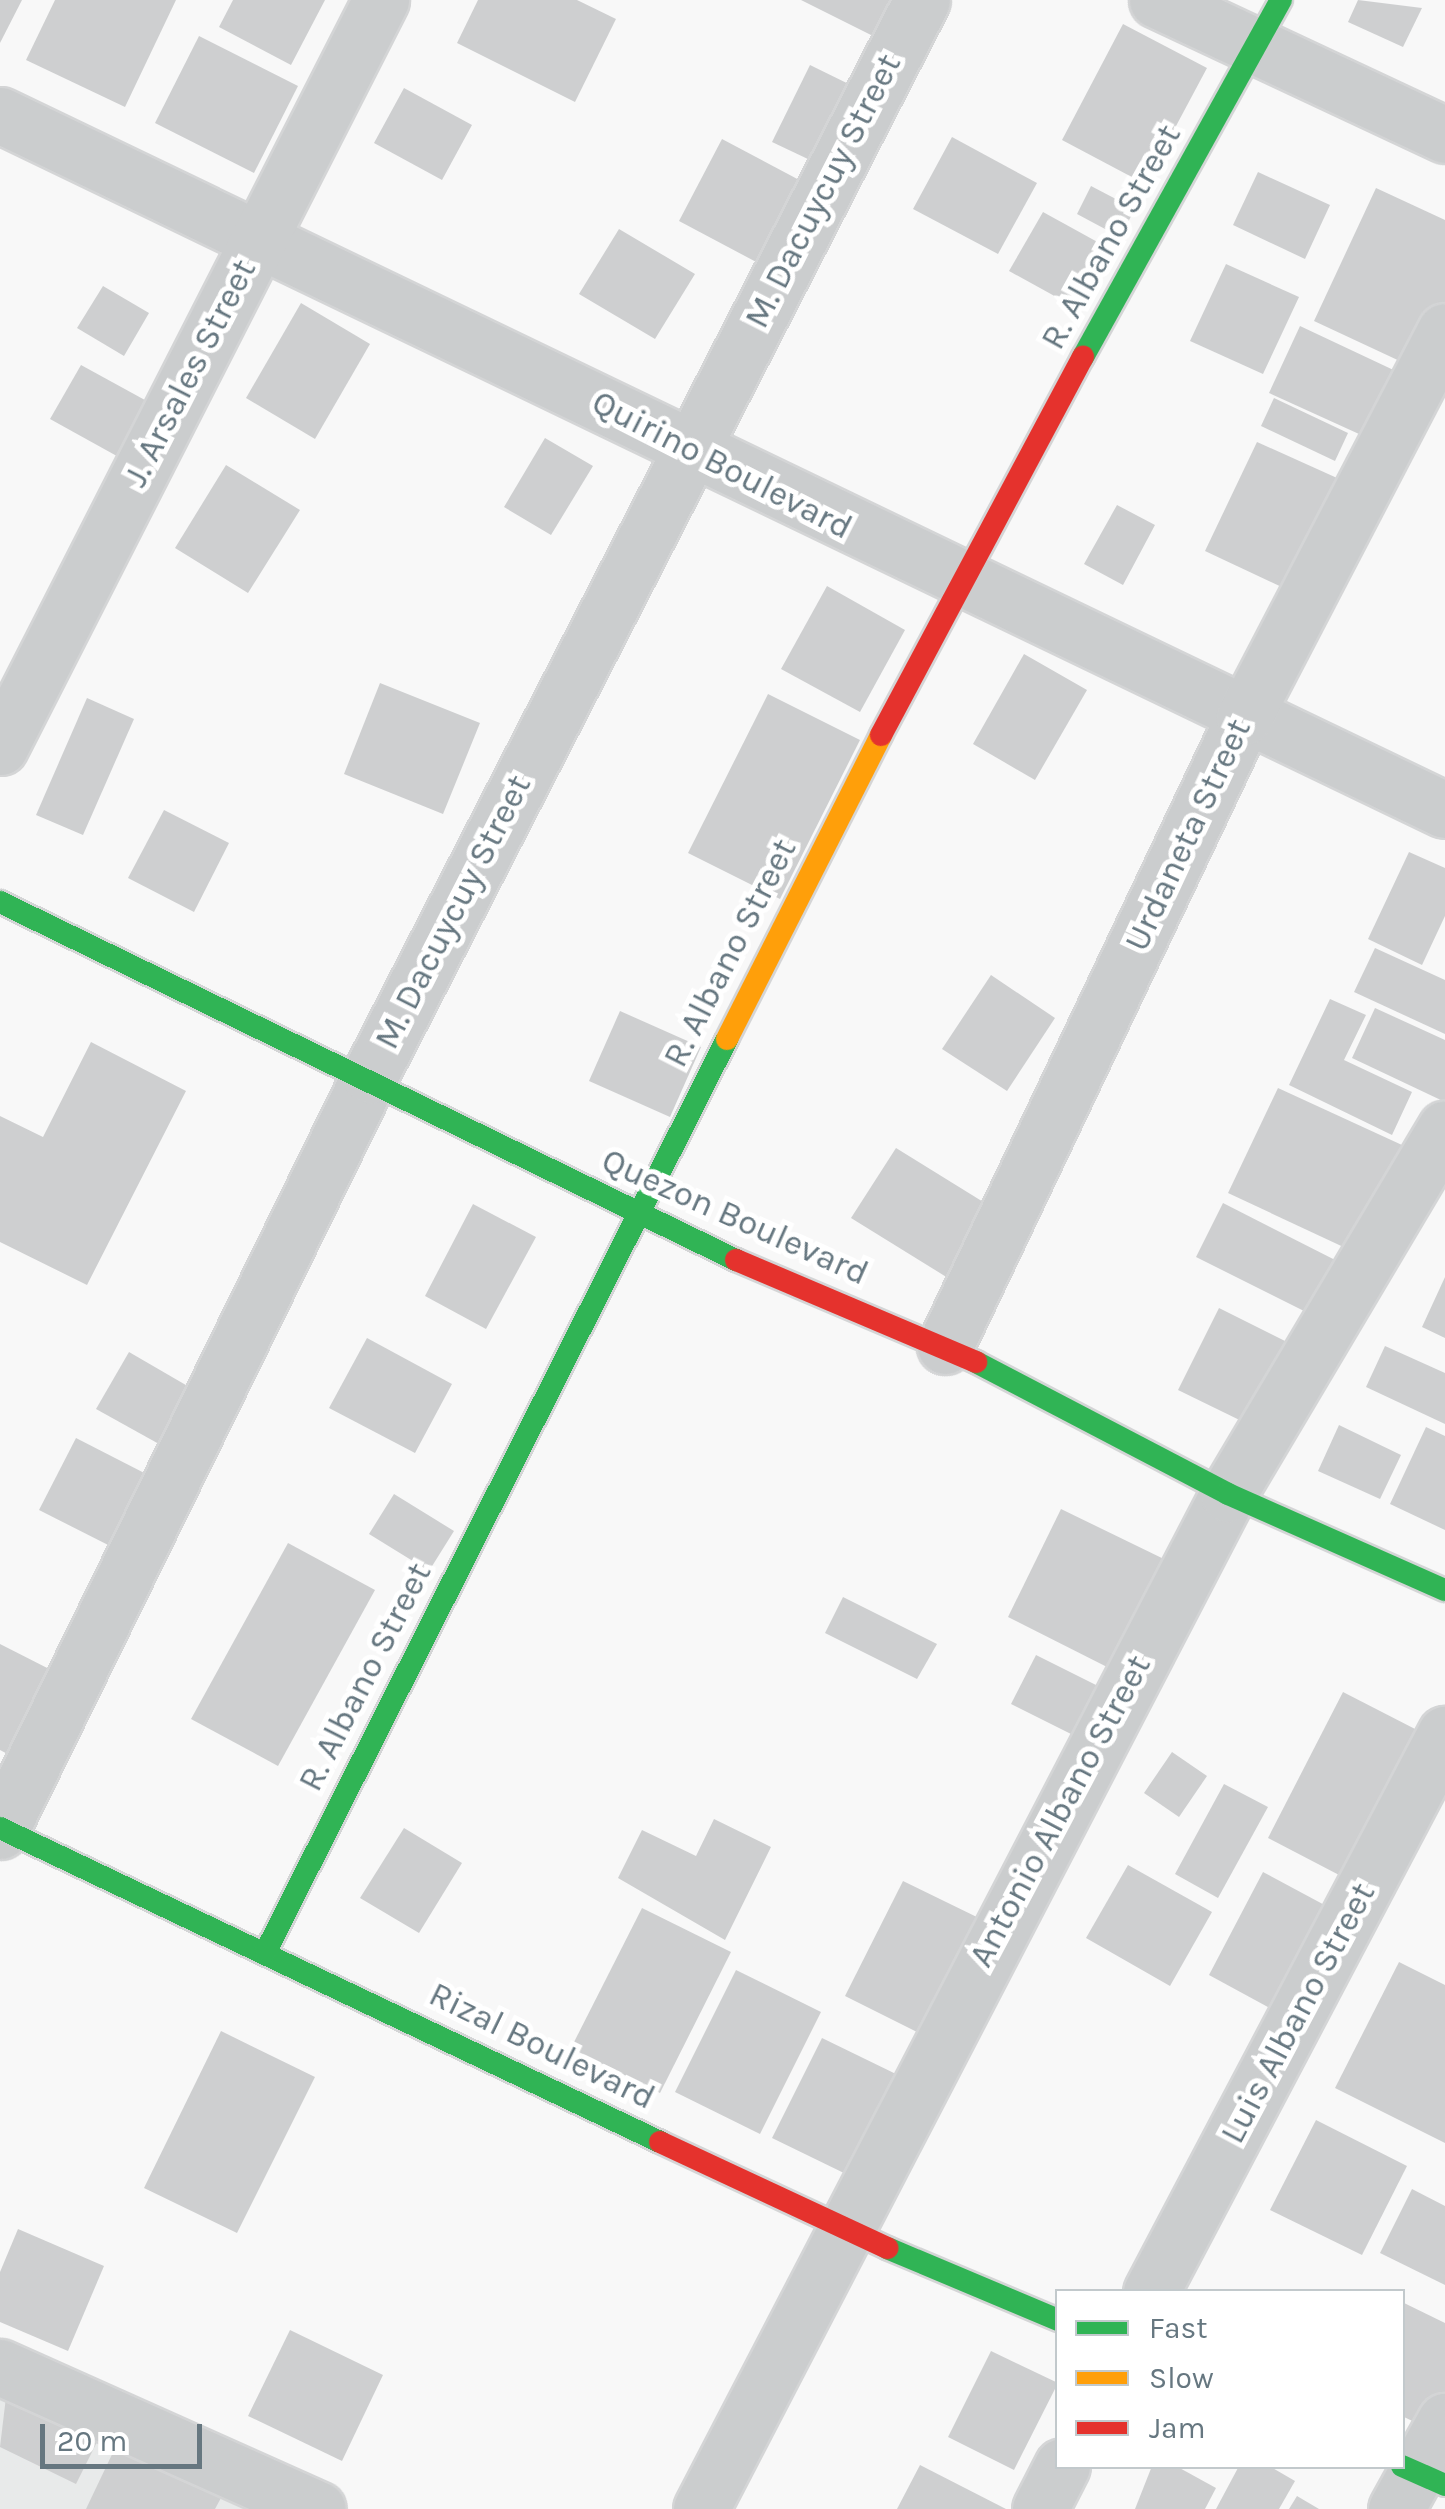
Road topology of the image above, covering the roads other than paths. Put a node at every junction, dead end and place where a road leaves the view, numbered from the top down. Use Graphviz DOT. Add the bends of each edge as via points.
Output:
graph roads {
  1 [pos="381,0"];
  2 [pos="922,0"];
  3 [pos="1157,0"];
  4 [pos="1280,0"];
  5 [pos="1256,48"];
  6 [pos="0,115"];
  7 [pos="1445,135"];
  8 [pos="260,235"];
  9 [pos="1445,332"];
  10 [pos="690,449"];
  11 [pos="958,582"];
  12 [pos="1244,717"];
  13 [pos="0,747"];
  14 [pos="1445,810"];
  15 [pos="0,902"];
  16 [pos="370,1075"];
  17 [pos="1445,1128"];
  18 [pos="635,1218"];
  19 [pos="945,1346"];
  20 [pos="1228,1494"];
  21 [pos="1445,1590"];
  22 [pos="1445,1734"];
  23 [pos="0,1829"];
  24 [pos="266,1951"];
  25 [pos="839,2228"];
  26 [pos="1154,2289"];
  27 [pos="1055,2319"];
  28 [pos="0,2367"];
  29 [pos="1445,2421"];
  30 [pos="1060,2469"];
  31 [pos="1415,2483"];
  32 [pos="318,2509"];
  33 [pos="701,2509"];
  34 [pos="1040,2509"];
  1 -- 8 [label="street, J. Arsales Street"];
  2 -- 10 [label="street, M. Dacuycuy Street"];
  3 -- 5 [label="street"];
  4 -- 5 [label="street, R. Albano Street"];
  5 -- 7 [label="street"];
  5 -- 11 [label="street, R. Albano Street"];
  6 -- 8 [label="street, Quirino Boulevard"];
  8 -- 10 [label="street, Quirino Boulevard"];
  8 -- 13 [label="street, J. Arsales Street"];
  9 -- 12 [label="street, Urdaneta Street"];
  10 -- 11 [label="street, Quirino Boulevard"];
  10 -- 16 [label="street, M. Dacuycuy Street"];
  11 -- 12 [label="street, Quirino Boulevard"];
  11 -- 18 [label="street, R. Albano Street"];
  12 -- 14 [label="street, Quirino Boulevard"];
  12 -- 19 [label="street, Urdaneta Street"];
  15 -- 16 [label="street, Quezon Boulevard"];
  16 -- 18 [label="street, Quezon Boulevard"];
  16 -- 23 [label="street, M. Dacuycuy Street"];
  17 -- 20 [label="street, Antonio Albano Street"];
  18 -- 19 [label="street, Quezon Boulevard"];
  18 -- 24 [label="street, R. Albano Street"];
  19 -- 20 [label="street, Quezon Boulevard"];
  20 -- 21 [label="street, Quezon Boulevard"];
  20 -- 25 [label="street, Antonio Albano Street"];
  22 -- 26 [label="street, Luis Albano Street"];
  23 -- 24 [label="street, Rizal Boulevard"];
  24 -- 25 [label="street, Rizal Boulevard"];
  25 -- 27 [label="street, Rizal Boulevard"];
  25 -- 33 [label="street, Antonio Albano Street"];
  28 -- 32 [label="street"];
  29 -- 31 [label="street"];
  30 -- 34 [label="street"];
}
